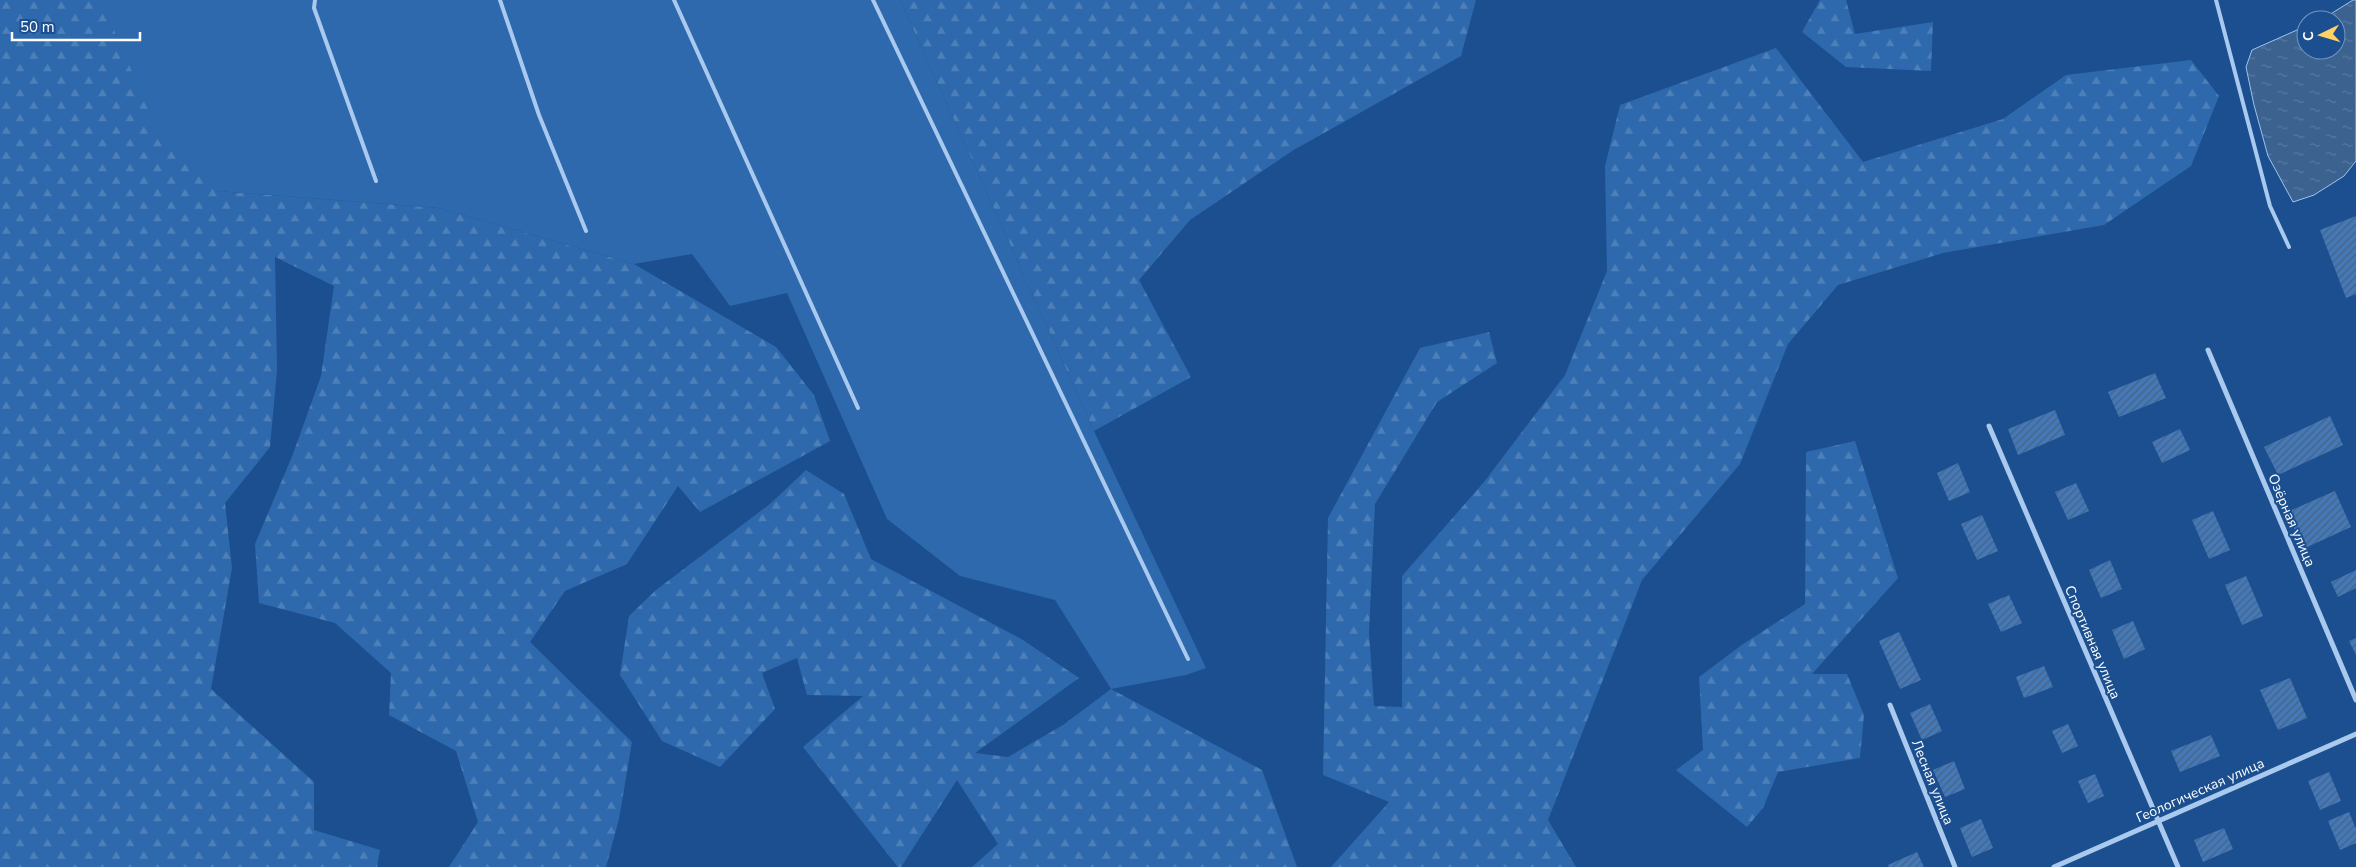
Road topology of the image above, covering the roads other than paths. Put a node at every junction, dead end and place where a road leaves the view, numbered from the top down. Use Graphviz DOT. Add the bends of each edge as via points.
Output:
graph roads {
  1 [pos="315,0"];
  2 [pos="500,0"];
  3 [pos="674,0"];
  4 [pos="872,0"];
  5 [pos="2216,0"];
  6 [pos="376,181"];
  7 [pos="586,231"];
  8 [pos="2289,247"];
  9 [pos="2208,350"];
  10 [pos="858,408"];
  11 [pos="1989,426"];
  12 [pos="1188,659"];
  13 [pos="2356,700"];
  14 [pos="1890,705"];
  15 [pos="2356,734"];
  16 [pos="2157,822"];
  17 [pos="1955,867"];
  18 [pos="2054,867"];
  19 [pos="2178,867"];
  1 -- 6 [label="lane" via="314,8"];
  2 -- 7 [label="lane" via="539,115"];
  3 -- 10 [label="lane"];
  4 -- 12 [label="lane"];
  5 -- 8 [label="lane" via="2270,206"];
  9 -- 13 [label="street, Озёрная улица"];
  11 -- 16 [label="street, Спортивная улица"];
  14 -- 17 [label="street, Лесная улица"];
  15 -- 16 [label="street, Геологическая улица"];
  16 -- 18 [label="street, Геологическая улица"];
  16 -- 19 [label="street, Спортивная улица"];
}
